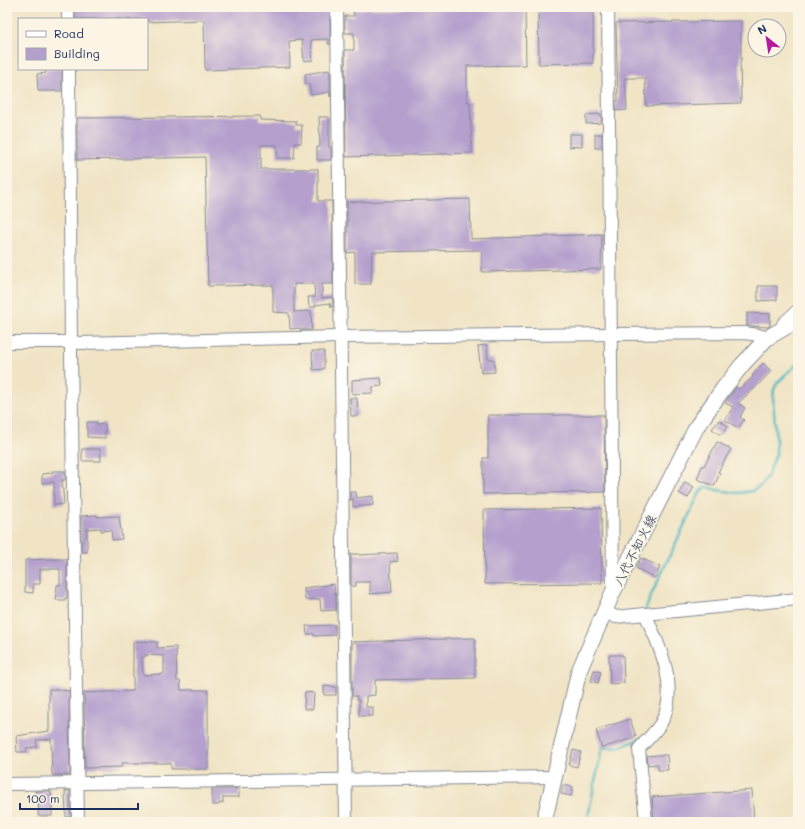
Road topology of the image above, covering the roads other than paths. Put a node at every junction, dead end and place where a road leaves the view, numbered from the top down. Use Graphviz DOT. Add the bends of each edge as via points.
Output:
graph roads {
  1 [pos="68,7"];
  2 [pos="337,7"];
  3 [pos="608,7"];
  4 [pos="68,18"];
  5 [pos="69,70"];
  6 [pos="798,310"];
  7 [pos="798,320"];
  8 [pos="612,334"];
  9 [pos="762,336"];
  10 [pos="341,338"];
  11 [pos="7,342"];
  12 [pos="71,342"];
  13 [pos="613,592"];
  14 [pos="798,599"];
  15 [pos="606,611"];
  16 [pos="645,614"];
  17 [pos="555,777"];
  18 [pos="345,780"];
  19 [pos="78,783"];
  20 [pos="7,784"];
  21 [pos="78,822"];
  22 [pos="346,822"];
  23 [pos="544,822"];
  24 [pos="646,822"];
  1 -- 4 [label="street"];
  2 -- 10 [label="street"];
  3 -- 8 [label="street"];
  5 -- 12 [label="street"];
  6 -- 9 [label="street" via="781,325"];
  7 -- 9 [label="main road, 八代不知火線"];
  8 -- 9 [label="street" via="745,333"];
  8 -- 10 [label="street"];
  8 -- 13 [label="street"];
  9 -- 13 [label="main road, 八代不知火線" via="697,426"];
  10 -- 12 [label="street"];
  10 -- 18 [label="street"];
  11 -- 12 [label="street"];
  12 -- 19 [label="street"];
  13 -- 15 [label="main road, 八代不知火線"];
  14 -- 16 [label="street"];
  15 -- 16 [label="street" via="615,617"];
  15 -- 17 [label="main road, 八代不知火線" via="579,671"];
  16 -- 24 [label="street" via="655,635 668,679 666,714 639,749"];
  17 -- 18 [label="street"];
  17 -- 23 [label="main road, 八代不知火線"];
  18 -- 19 [label="street"];
  18 -- 22 [label="street"];
  19 -- 20 [label="street"];
  19 -- 21 [label="street"];
}
